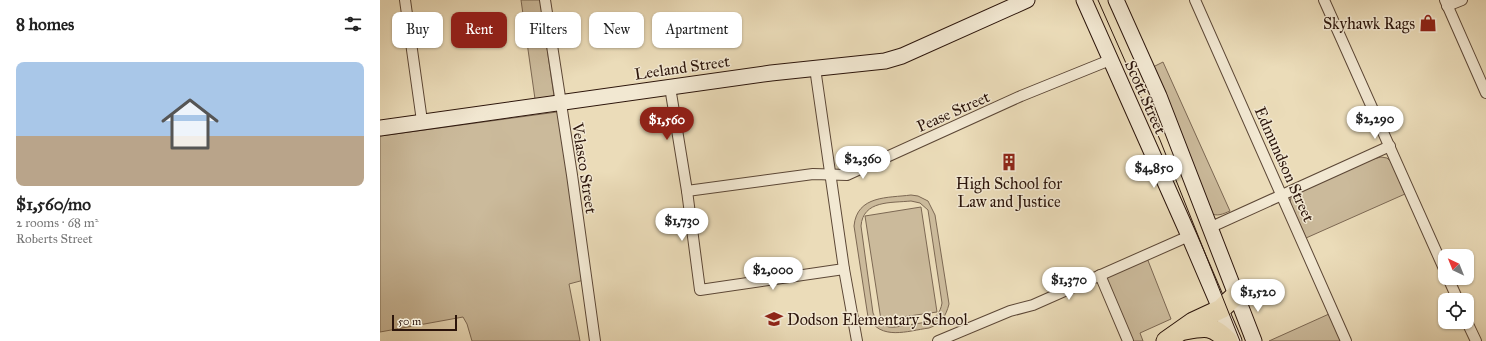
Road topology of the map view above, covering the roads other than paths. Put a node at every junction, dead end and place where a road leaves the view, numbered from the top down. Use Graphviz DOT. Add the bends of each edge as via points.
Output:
graph roads {
  1 [pos="405,0"];
  2 [pos="544,0"];
  3 [pos="1027,0"];
  4 [pos="1084,0"];
  5 [pos="1116,0"];
  6 [pos="1195,0"];
  7 [pos="1324,0"];
  8 [pos="1462,0"];
  9 [pos="1446,3"];
  10 [pos="1110,60"];
  11 [pos="815,68"];
  12 [pos="670,87"];
  13 [pos="1486,93"];
  14 [pos="560,103"];
  15 [pos="422,121"];
  16 [pos="380,128"];
  17 [pos="1390,146"];
  18 [pos="830,174"];
  19 [pos="687,192"];
  20 [pos="1282,194"];
  21 [pos="1209,228"];
  22 [pos="1190,236"];
  23 [pos="1438,256"];
  24 [pos="844,269"];
  25 [pos="1100,275"];
  26 [pos="1236,295"];
  27 [pos="1220,309"];
  28 [pos="1470,329"];
  29 [pos="1173,336"];
  30 [pos="595,341"];
  31 [pos="857,341"];
  32 [pos="938,341"];
  33 [pos="1128,341"];
  34 [pos="1228,341"];
  35 [pos="1234,341"];
  36 [pos="1254,341"];
  37 [pos="1346,341"];
  38 [pos="1476,341"];
  1 -- 15 [label="street"];
  2 -- 14 [label="street, Velasco Street"];
  3 -- 11 [label="main road, Leeland Street" via="902,56 885,61"];
  4 -- 10 [label="main road, Scott Street"];
  5 -- 21 [label="main road, Scott Street" via="1159,96"];
  6 -- 20 [label="street, Edmundson Street"];
  7 -- 17 [label="street"];
  8 -- 9 [label="street"];
  9 -- 13 [label="street"];
  10 -- 18 [label="street, Pease Street" via="1021,96 847,175"];
  10 -- 22 [label="main road, Scott Street"];
  11 -- 12 [label="main road, Leeland Street"];
  11 -- 18 [label="street"];
  12 -- 14 [label="main road, Leeland Street"];
  12 -- 19 [label="street"];
  14 -- 15 [label="main road, Leeland Street"];
  14 -- 30 [label="street, Velasco Street"];
  15 -- 16 [label="main road, Leeland Street"];
  17 -- 20 [label="street"];
  17 -- 23 [label="street"];
  18 -- 19 [label="street, Pease Street" via="813,174"];
  18 -- 24 [label="street"];
  19 -- 24 [label="street" via="700,290"];
  20 -- 21 [label="street"];
  20 -- 37 [label="street, Edmundson Street"];
  21 -- 26 [label="main road, Scott Street"];
  22 -- 25 [label="street"];
  22 -- 27 [label="main road, Scott Street"];
  24 -- 31 [label="street"];
  25 -- 32 [label="street" via="1032,305"];
  25 -- 33 [label="street"];
  26 -- 27 [label="highway"];
  26 -- 36 [label="main road, Scott Street"];
  27 -- 29 [label="highway" via="1193,322"];
  27 -- 35 [label="main road, Scott Street"];
  28 -- 38 [label="street"];
  29 -- 34 [label="highway" via="1208,327 1216,330"];
}
